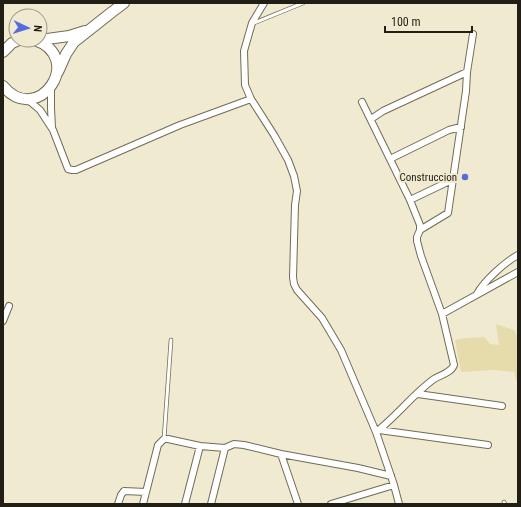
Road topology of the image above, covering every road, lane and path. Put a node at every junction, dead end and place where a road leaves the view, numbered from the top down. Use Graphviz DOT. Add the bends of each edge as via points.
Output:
graph roads {
  1 [pos="124,3"];
  2 [pos="264,3"];
  3 [pos="302,3"];
  4 [pos="252,23"];
  5 [pos="89,29"];
  6 [pos="473,34"];
  7 [pos="48,39"];
  8 [pos="48,48"];
  9 [pos="467,72"];
  10 [pos="56,75"];
  11 [pos="3,86"];
  12 [pos="51,86"];
  13 [pos="3,96"];
  14 [pos="23,98"];
  15 [pos="251,99"];
  16 [pos="362,102"];
  17 [pos="371,119"];
  18 [pos="461,127"];
  19 [pos="53,130"];
  20 [pos="390,158"];
  21 [pos="454,179"];
  22 [pos="410,200"];
  23 [pos="420,230"];
  24 [pos="518,255"];
  25 [pos="518,272"];
  26 [pos="476,295"];
  27 [pos="9,306"];
  28 [pos="442,314"];
  29 [pos="3,321"];
  30 [pos="171,340"];
  31 [pos="418,394"];
  32 [pos="502,406"];
  33 [pos="377,431"];
  34 [pos="164,440"];
  35 [pos="488,445"];
  36 [pos="200,446"];
  37 [pos="225,448"];
  38 [pos="281,454"];
  39 [pos="391,476"];
  40 [pos="394,485"];
  41 [pos="146,492"];
  42 [pos="346,502"];
  43 [pos="118,504"];
  44 [pos="143,504"];
  45 [pos="185,504"];
  46 [pos="211,504"];
  47 [pos="298,504"];
  48 [pos="331,504"];
  49 [pos="400,504"];
  1 -- 5 [label="highway"];
  2 -- 4 [label="street"];
  3 -- 4 [label="lane"];
  4 -- 15 [label="street" via="244,51 245,85"];
  5 -- 7 [label="highway" via="69,36"];
  5 -- 10 [label="highway" via="74,42"];
  6 -- 9 [label="street"];
  8 -- 10 [label="highway" via="56,61"];
  9 -- 17 [label="street"];
  9 -- 18 [label="street"];
  10 -- 12 [label="highway"];
  11 -- 14 [label="highway" via="11,94"];
  12 -- 14 [label="highway" via="38,97"];
  12 -- 19 [label="street"];
  13 -- 14 [label="highway"];
  14 -- 19 [label="street" via="40,110"];
  15 -- 19 [label="street" via="180,125 76,170 68,169"];
  15 -- 33 [label="street" via="288,160 294,176 297,191 294,284 322,318 341,350"];
  16 -- 17 [label="street"];
  17 -- 20 [label="street"];
  18 -- 20 [label="street" via="449,130"];
  18 -- 21 [label="street"];
  20 -- 22 [label="street"];
  21 -- 22 [label="street"];
  21 -- 23 [label="street" via="448,214"];
  22 -- 23 [label="street"];
  23 -- 28 [label="street" via="417,242"];
  24 -- 26 [label="street" via="481,286"];
  25 -- 26 [label="street"];
  26 -- 28 [label="street"];
  27 -- 29 [label="street"];
  28 -- 31 [label="street" via="454,365 451,370 434,379"];
  30 -- 34 [label="lane"];
  31 -- 32 [label="street"];
  31 -- 33 [label="street"];
  33 -- 35 [label="street"];
  33 -- 39 [label="street"];
  34 -- 36 [label="street"];
  34 -- 41 [label="street" via="158,445"];
  36 -- 37 [label="street"];
  36 -- 45 [label="street"];
  37 -- 38 [label="street" via="240,444"];
  37 -- 46 [label="street"];
  38 -- 39 [label="street"];
  38 -- 47 [label="street"];
  39 -- 40 [label="street"];
  40 -- 42 [label="street"];
  40 -- 49 [label="street"];
  41 -- 43 [label="street" via="124,491"];
  41 -- 44 [label="street"];
  42 -- 48 [label="street"];
}
